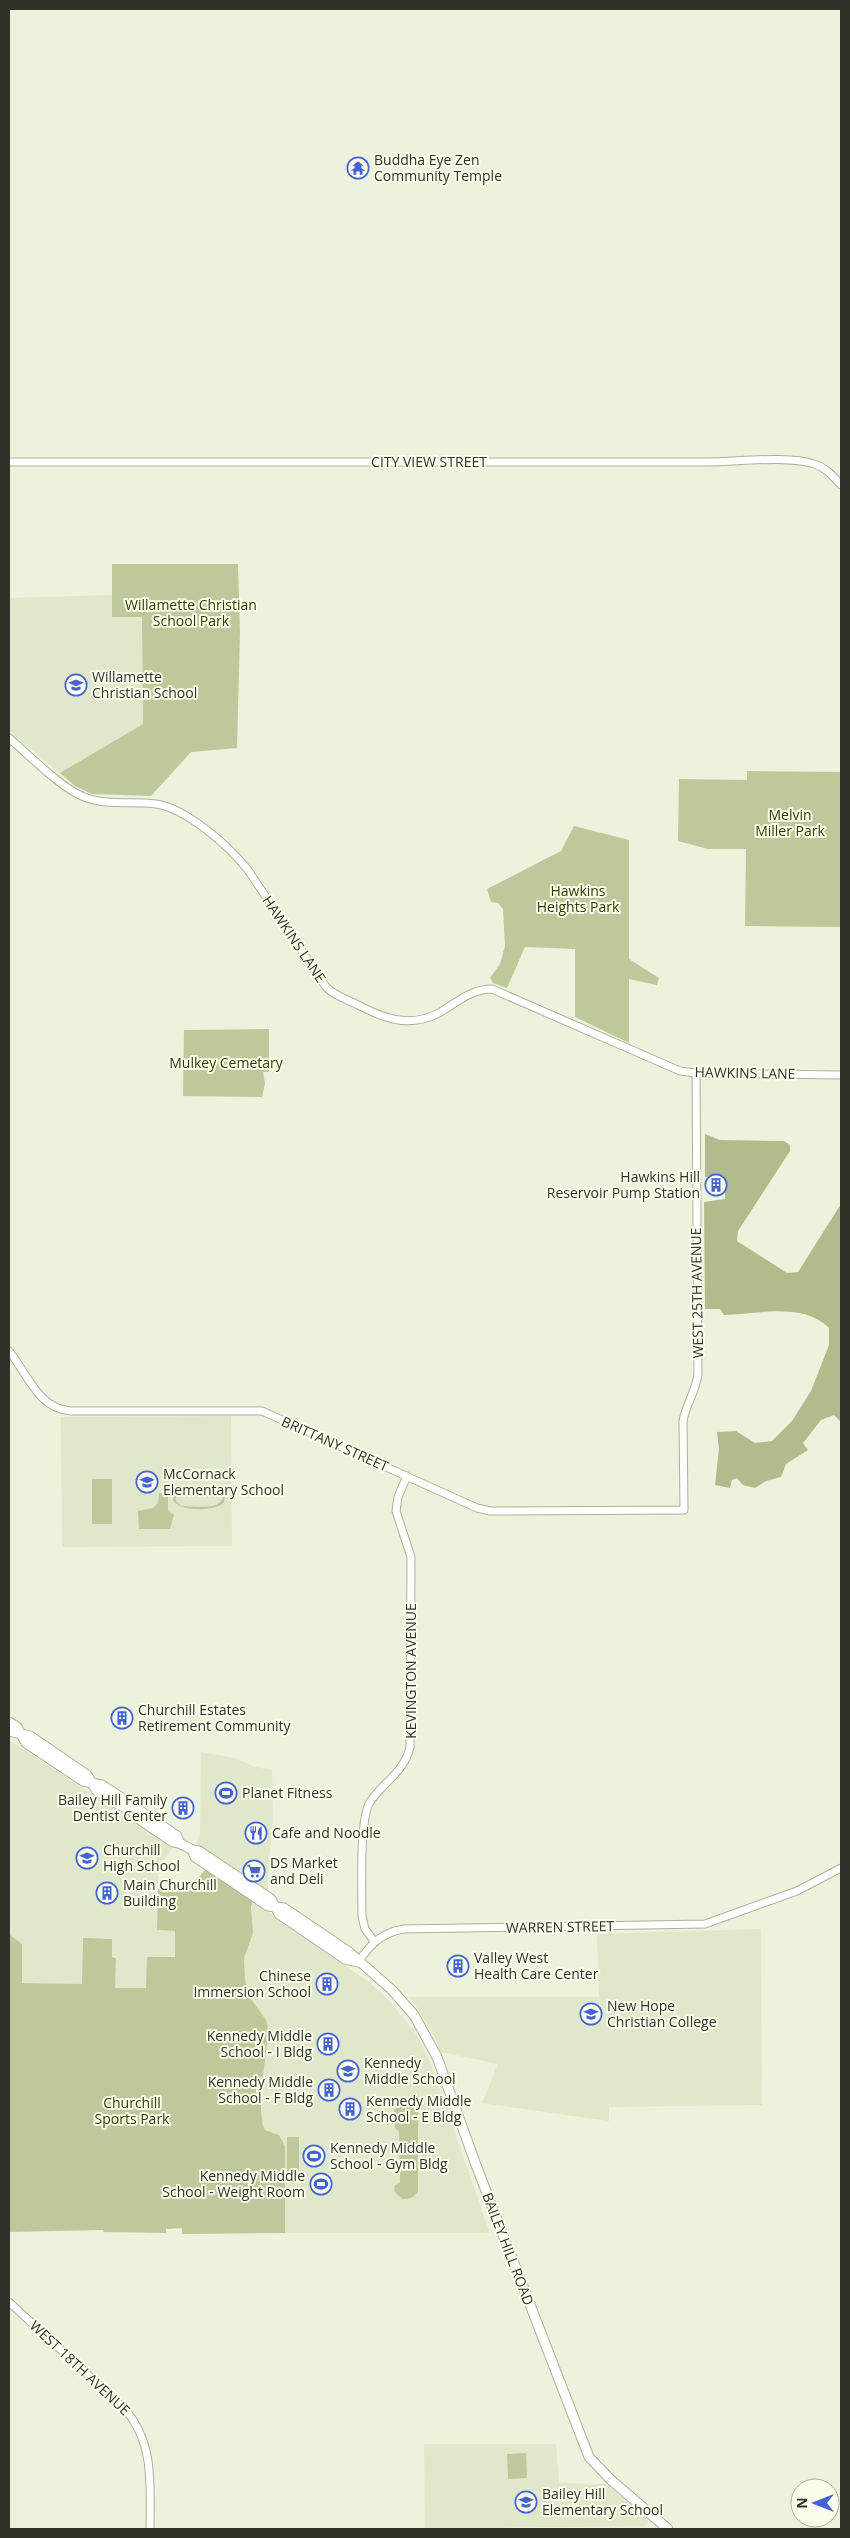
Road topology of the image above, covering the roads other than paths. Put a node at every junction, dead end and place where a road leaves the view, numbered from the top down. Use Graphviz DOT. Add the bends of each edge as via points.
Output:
graph roads {
  1 [pos="9,462"];
  2 [pos="841,485"];
  3 [pos="9,738"];
  4 [pos="696,1073"];
  5 [pos="841,1075"];
  6 [pos="9,1351"];
  7 [pos="407,1476"];
  8 [pos="684,1510"];
  9 [pos="9,1722"];
  10 [pos="9,1731"];
  11 [pos="22,1735"];
  12 [pos="841,1868"];
  13 [pos="374,1941"];
  14 [pos="358,1962"];
  15 [pos="9,2302"];
  16 [pos="150,2529"];
  17 [pos="668,2529"];
  1 -- 2 [label="street, CITY VIEW STREET" via="797,460 825,469"];
  3 -- 4 [label="street, HAWKINS LANE" via="82,796 104,802 162,806 189,817 239,859 326,987 334,994 394,1020 416,1021 438,1013 476,991 492,989 672,1068"];
  4 -- 5 [label="street, HAWKINS LANE"];
  4 -- 8 [label="street, WEST 25TH AVENUE" via="698,1374 683,1421"];
  6 -- 7 [label="street, BRITTANY STREET" via="40,1396 60,1410 258,1410"];
  7 -- 8 [label="street, BRITTANY STREET" via="490,1511"];
  7 -- 13 [label="street, KEVINGTON AVENUE" via="396,1511 411,1557 410,1747 402,1768 373,1798 365,1814 362,1916"];
  9 -- 11 [label="main road, BAILEY HILL ROAD"];
  10 -- 11 [label="main road, BAILEY HILL ROAD"];
  11 -- 14 [label="main road, BAILEY HILL ROAD" via="26,1743 83,1781 91,1782 97,1791 111,1800 131,1808 136,1817 173,1842 180,1842 193,1851 195,1857 233,1879 268,1906 276,1907 279,1914 344,1959"];
  12 -- 13 [label="street, WARREN STREET" via="772,1901 717,1921 695,1925 415,1928 395,1930"];
  13 -- 14 [label="street, WARREN STREET"];
  14 -- 17 [label="main road, BAILEY HILL ROAD" via="392,1990 427,2035 590,2457 611,2480"];
  15 -- 16 [label="street, WEST 18TH AVENUE" via="123,2407 138,2427 149,2461"];
}
